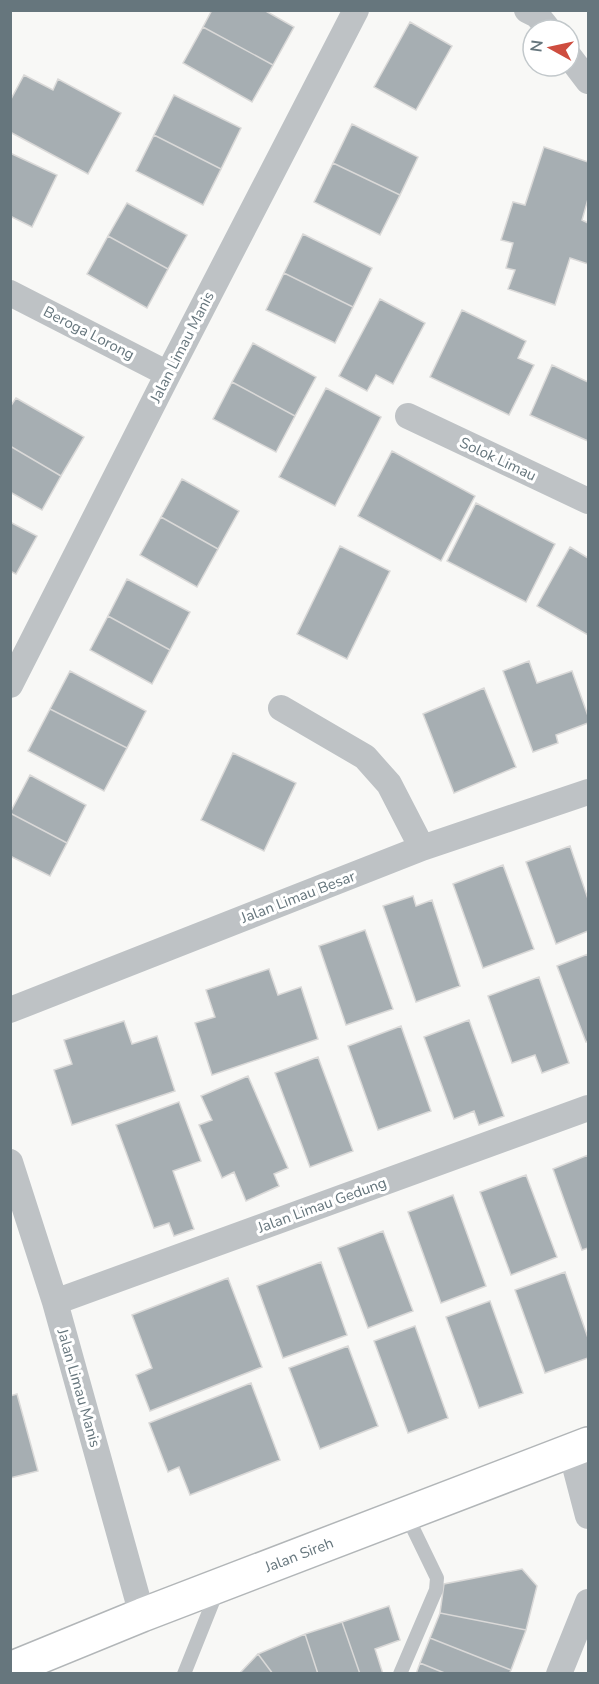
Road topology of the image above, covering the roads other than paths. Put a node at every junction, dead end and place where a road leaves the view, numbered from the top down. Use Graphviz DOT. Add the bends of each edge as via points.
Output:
graph roads {
  1 [pos="356,10"];
  2 [pos="527,10"];
  3 [pos="539,18"];
  4 [pos="10,293"];
  5 [pos="168,374"];
  6 [pos="408,416"];
  7 [pos="588,501"];
  8 [pos="10,686"];
  9 [pos="281,708"];
  10 [pos="588,792"];
  11 [pos="422,848"];
  12 [pos="10,1010"];
  13 [pos="588,1108"];
  14 [pos="12,1177"];
  15 [pos="55,1302"];
  16 [pos="580,1448"];
  17 [pos="406,1514"];
  18 [pos="588,1516"];
  19 [pos="219,1586"];
  20 [pos="588,1602"];
  21 [pos="142,1615"];
  22 [pos="10,1669"];
  23 [pos="184,1674"];
  24 [pos="400,1674"];
  25 [pos="559,1674"];
  1 -- 5 [label="street, Jalan Limau Manis"];
  2 -- 3 [label="street"];
  4 -- 5 [label="street, Beroga Lorong"];
  5 -- 8 [label="street, Jalan Limau Manis"];
  6 -- 7 [label="street, Solok Limau"];
  9 -- 11 [label="street" via="364,757 389,784"];
  10 -- 11 [label="street, Jalan Limau Besar"];
  11 -- 12 [label="street, Jalan Limau Besar"];
  13 -- 15 [label="street, Jalan Limau Gedung"];
  14 -- 15 [label="street, Jalan Limau Manis"];
  15 -- 21 [label="street, Jalan Limau Manis"];
  16 -- 17 [label="highway, Jalan Sireh"];
  16 -- 18 [label="street"];
  17 -- 19 [label="highway, Jalan Sireh"];
  17 -- 24 [label="lane" via="437,1578 436,1590"];
  19 -- 21 [label="highway, Jalan Sireh"];
  19 -- 23 [label="lane"];
  20 -- 25 [label="street"];
  21 -- 22 [label="highway, Jalan Sireh"];
}
